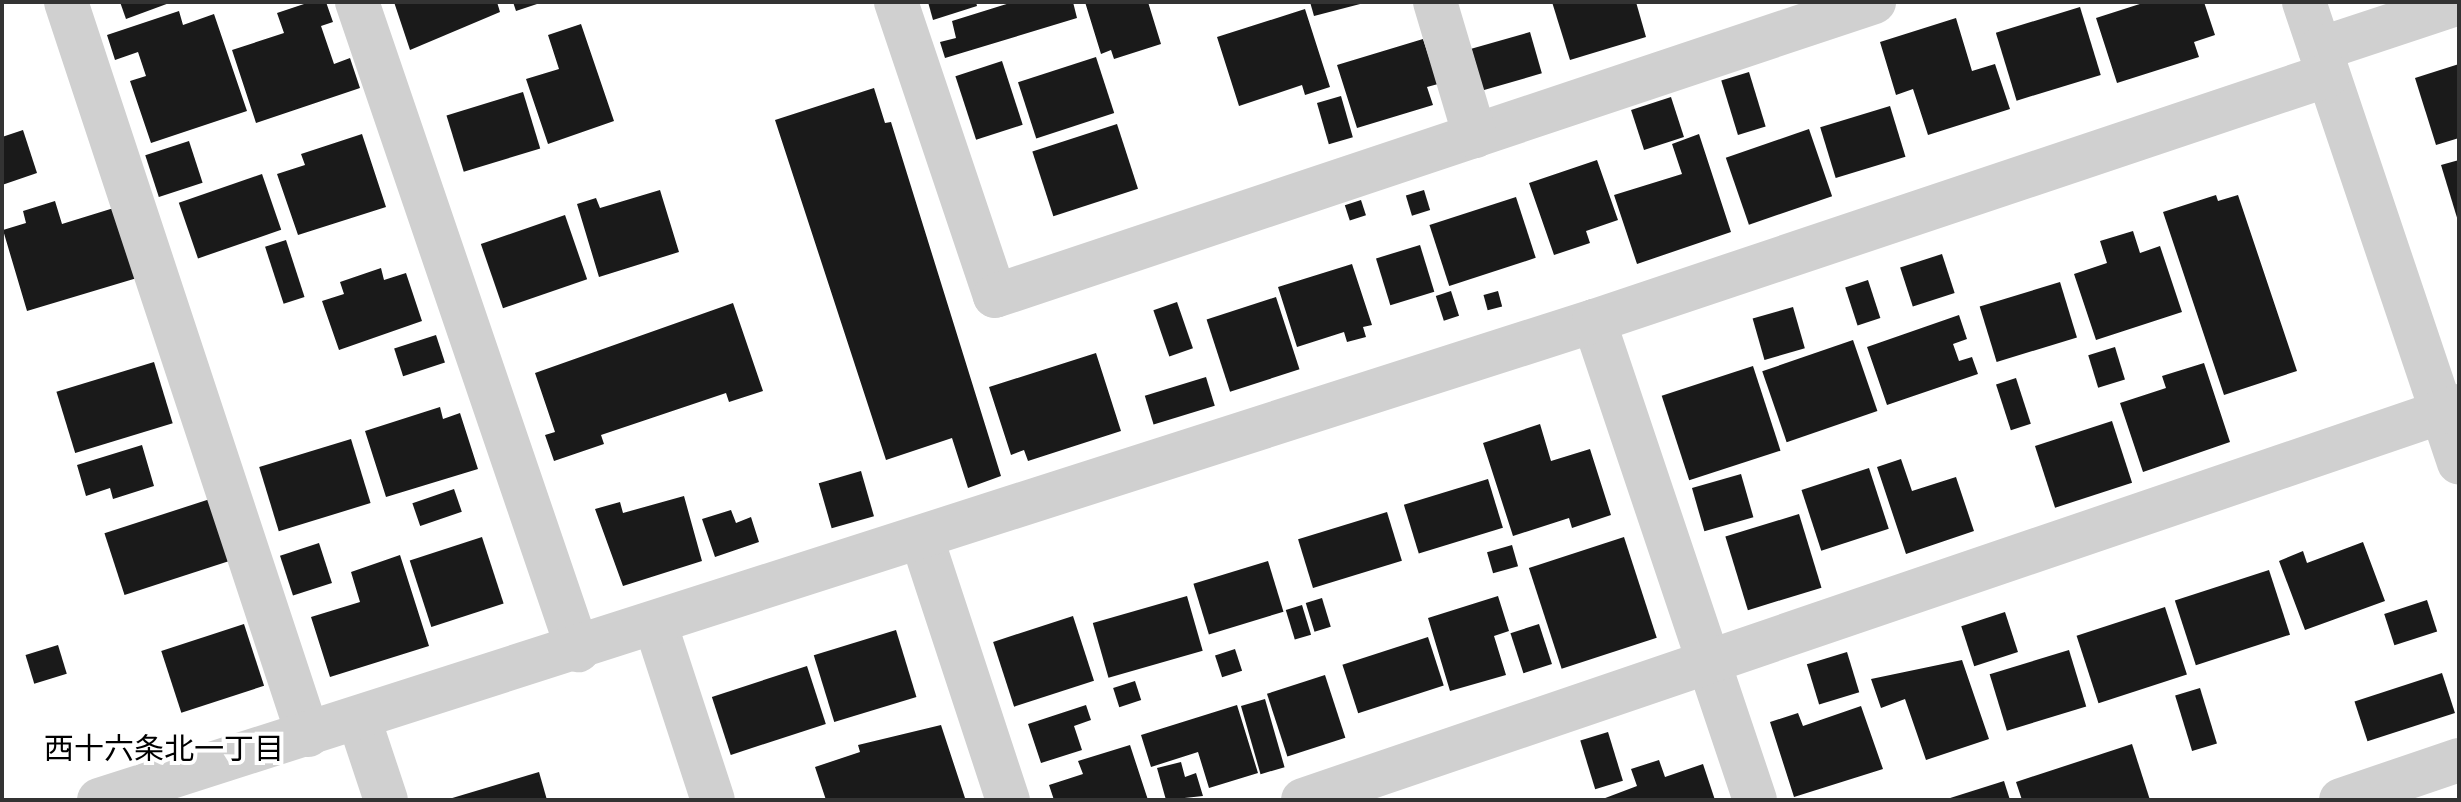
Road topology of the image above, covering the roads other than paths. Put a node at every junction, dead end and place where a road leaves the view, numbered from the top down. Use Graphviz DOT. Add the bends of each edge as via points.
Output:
graph roads {
  1 [pos="66,2"];
  2 [pos="357,2"];
  3 [pos="896,2"];
  4 [pos="1435,2"];
  5 [pos="1874,2"];
  6 [pos="2304,2"];
  7 [pos="2459,3"];
  8 [pos="2324,62"];
  9 [pos="1475,136"];
  10 [pos="1594,321"];
  11 [pos="2450,408"];
  12 [pos="2459,463"];
  13 [pos="922,539"];
  14 [pos="655,623"];
  15 [pos="578,650"];
  16 [pos="1710,666"];
  17 [pos="359,719"];
  18 [pos="308,735"];
  19 [pos="2459,760"];
  20 [pos="99,800"];
  21 [pos="386,800"];
  22 [pos="713,800"];
  23 [pos="1008,800"];
  24 [pos="1303,800"];
  25 [pos="1755,800"];
  26 [pos="2341,800"];
  1 -- 18 [label="street"];
  2 -- 15 [label="street"];
  3 -- 9 [label="street" via="995,296"];
  4 -- 9 [label="street"];
  5 -- 9 [label="street"];
  6 -- 8 [label="street"];
  7 -- 8 [label="street"];
  8 -- 10 [label="street"];
  8 -- 11 [label="street"];
  10 -- 13 [label="street"];
  10 -- 16 [label="street"];
  11 -- 12 [label="street"];
  11 -- 16 [label="street"];
  13 -- 14 [label="street"];
  13 -- 23 [label="street"];
  14 -- 15 [label="street"];
  14 -- 22 [label="street"];
  15 -- 17 [label="street"];
  16 -- 24 [label="street"];
  16 -- 25 [label="street"];
  17 -- 18 [label="street"];
  17 -- 21 [label="street"];
  18 -- 20 [label="street"];
  19 -- 26 [label="street"];
}
